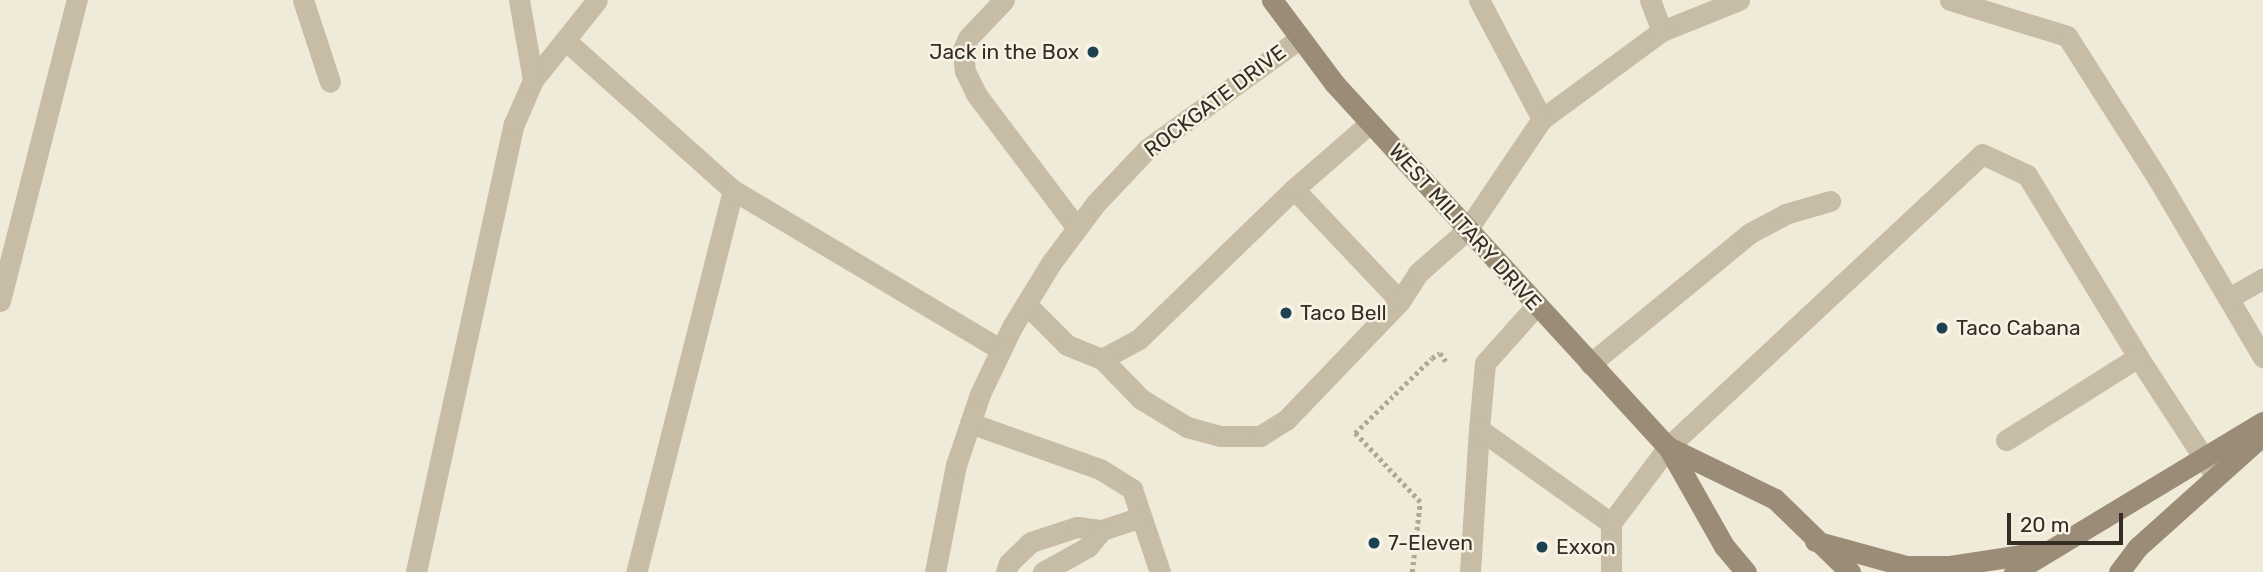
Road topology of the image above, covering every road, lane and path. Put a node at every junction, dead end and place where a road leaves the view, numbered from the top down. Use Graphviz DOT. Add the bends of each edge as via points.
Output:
graph roads {
  1 [pos="77,0"];
  2 [pos="303,0"];
  3 [pos="519,0"];
  4 [pos="597,0"];
  5 [pos="1004,0"];
  6 [pos="1272,0"];
  7 [pos="1285,0"];
  8 [pos="1479,0"];
  9 [pos="1650,0"];
  10 [pos="1739,0"];
  11 [pos="1948,0"];
  12 [pos="1294,31"];
  13 [pos="1662,31"];
  14 [pos="565,40"];
  15 [pos="533,80"];
  16 [pos="330,82"];
  17 [pos="1542,119"];
  18 [pos="1370,123"];
  19 [pos="1294,189"];
  20 [pos="733,190"];
  21 [pos="1830,201"];
  22 [pos="1077,228"];
  23 [pos="1467,230"];
  24 [pos="2263,278"];
  25 [pos="2229,298"];
  26 [pos="0,301"];
  27 [pos="1400,301"];
  28 [pos="1026,304"];
  29 [pos="1536,306"];
  30 [pos="1001,350"];
  31 [pos="2138,356"];
  32 [pos="2263,357"];
  33 [pos="1102,359"];
  34 [pos="1447,360"];
  35 [pos="1590,364"];
  36 [pos="2263,422"];
  37 [pos="970,424"];
  38 [pos="1479,429"];
  39 [pos="2263,435"];
  40 [pos="2006,440"];
  41 [pos="1668,447"];
  42 [pos="2204,457"];
  43 [pos="2217,477"];
  44 [pos="1141,517"];
  45 [pos="1611,523"];
  46 [pos="1102,530"];
  47 [pos="1815,541"];
  48 [pos="2049,550"];
  49 [pos="416,572"];
  50 [pos="636,572"];
  51 [pos="935,572"];
  52 [pos="1006,572"];
  53 [pos="1043,572"];
  54 [pos="1160,572"];
  55 [pos="1412,572"];
  56 [pos="1470,572"];
  57 [pos="1611,572"];
  58 [pos="1746,572"];
  59 [pos="1850,572"];
  60 [pos="2014,572"];
  61 [pos="2119,572"];
  1 -- 26 [label="street"];
  2 -- 16 [label="street"];
  3 -- 15 [label="street"];
  4 -- 14 [label="street"];
  5 -- 22 [label="street" via="968,38 963,50 965,71 976,94"];
  6 -- 12 [label="main road, WEST MILITARY DRIVE"];
  7 -- 12 [label="street"];
  8 -- 17 [label="street"];
  9 -- 13 [label="street"];
  10 -- 13 [label="street"];
  11 -- 25 [label="street" via="2000,12 2067,36"];
  12 -- 18 [label="main road, WEST MILITARY DRIVE"];
  12 -- 22 [label="street, ROCKGATE DRIVE" via="1147,149"];
  13 -- 17 [label="street"];
  14 -- 15 [label="street"];
  14 -- 20 [label="street"];
  15 -- 49 [label="street" via="514,124"];
  17 -- 23 [label="street"];
  18 -- 19 [label="street"];
  18 -- 23 [label="main road, WEST MILITARY DRIVE"];
  19 -- 27 [label="street"];
  19 -- 33 [label="street" via="1139,339"];
  20 -- 30 [label="street"];
  20 -- 50 [label="street"];
  21 -- 35 [label="street" via="1785,214 1750,233"];
  22 -- 28 [label="street, ROCKGATE DRIVE"];
  23 -- 27 [label="street" via="1418,273"];
  23 -- 29 [label="main road, WEST MILITARY DRIVE"];
  24 -- 25 [label="street"];
  25 -- 32 [label="street"];
  27 -- 33 [label="street" via="1286,420 1260,436 1220,436 1187,427 1141,398"];
  28 -- 30 [label="street, ROCKGATE DRIVE"];
  28 -- 33 [label="street" via="1067,345"];
  29 -- 35 [label="main road, WEST MILITARY DRIVE"];
  29 -- 38 [label="street" via="1485,363"];
  30 -- 37 [label="street, ROCKGATE DRIVE"];
  31 -- 40 [label="street"];
  31 -- 41 [label="street" via="2027,175 1982,154"];
  31 -- 42 [label="street"];
  34 -- 55 [label="path" via="1440,353 1432,358 1355,433 1420,502"];
  35 -- 41 [label="main road, WEST MILITARY DRIVE"];
  36 -- 42 [label="main road"];
  37 -- 44 [label="street" via="1100,469 1132,489"];
  37 -- 51 [label="street, ROCKGATE DRIVE" via="953,477"];
  38 -- 45 [label="street"];
  38 -- 56 [label="street"];
  39 -- 43 [label="main road"];
  41 -- 45 [label="street"];
  41 -- 47 [label="main road, WEST MILITARY DRIVE" via="1775,499"];
  41 -- 58 [label="main road, WEST MILITARY DRIVE" via="1724,546"];
  42 -- 43 [label="street"];
  42 -- 48 [label="main road"];
  43 -- 61 [label="main road" via="2138,547"];
  44 -- 46 [label="street"];
  44 -- 54 [label="street"];
  45 -- 57 [label="street"];
  46 -- 52 [label="street" via="1077,527 1031,542"];
  46 -- 53 [label="street" via="1087,547"];
  47 -- 48 [label="main road" via="1906,566 1951,566"];
  47 -- 59 [label="main road, WEST MILITARY DRIVE"];
  48 -- 60 [label="main road"];
}
